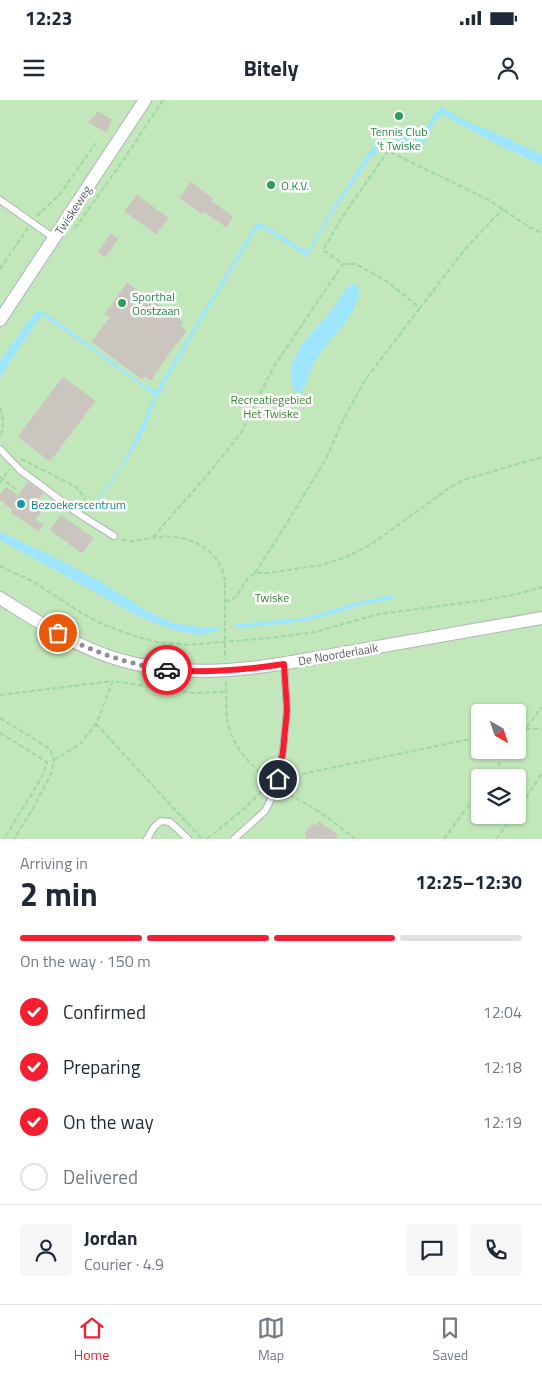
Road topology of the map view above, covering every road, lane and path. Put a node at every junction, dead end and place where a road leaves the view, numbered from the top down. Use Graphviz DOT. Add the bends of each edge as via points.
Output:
graph roads {
  1 [pos="145,100"];
  2 [pos="163,100"];
  3 [pos="96,143"];
  4 [pos="0,200"];
  5 [pos="503,210"];
  6 [pos="32,223"];
  7 [pos="74,230"];
  8 [pos="542,233"];
  9 [pos="54,238"];
  10 [pos="344,264"];
  11 [pos="0,269"];
  12 [pos="420,308"];
  13 [pos="0,320"];
  14 [pos="0,408"];
  15 [pos="0,438"];
  16 [pos="0,449"];
  17 [pos="542,457"];
  18 [pos="13,462"];
  19 [pos="0,476"];
  20 [pos="3,479"];
  21 [pos="0,483"];
  22 [pos="18,491"];
  23 [pos="89,513"];
  24 [pos="114,536"];
  25 [pos="153,537"];
  26 [pos="0,566"];
  27 [pos="255,573"];
  28 [pos="542,587"];
  29 [pos="0,598"];
  30 [pos="225,601"];
  31 [pos="542,618"];
  32 [pos="225,643"];
  33 [pos="284,664"];
  34 [pos="113,680"];
  35 [pos="0,695"];
  36 [pos="542,707"];
  37 [pos="0,718"];
  38 [pos="96,724"];
  39 [pos="526,728"];
  40 [pos="526,729"];
  41 [pos="542,729"];
  42 [pos="0,733"];
  43 [pos="471,739"];
  44 [pos="54,760"];
  45 [pos="542,773"];
  46 [pos="278,779"];
  47 [pos="275,791"];
  48 [pos="526,798"];
  49 [pos="471,802"];
  50 [pos="507,824"];
  51 [pos="4,839"];
  52 [pos="14,839"];
  53 [pos="147,839"];
  54 [pos="188,839"];
  55 [pos="202,839"];
  56 [pos="207,839"];
  57 [pos="234,839"];
  58 [pos="355,839"];
  59 [pos="444,839"];
  60 [pos="496,839"];
  1 -- 9 [label="street, Twiskeweg"];
  2 -- 7 [label="path, Twiskeweg"];
  3 -- 6 [label="path" via="60,194"];
  4 -- 6 [label="lane"];
  5 -- 8 [label="path"];
  5 -- 10 [label="path" via="489,200 388,152 323,250"];
  5 -- 12 [label="path" via="465,249"];
  6 -- 9 [label="lane"];
  6 -- 11 [label="path"];
  9 -- 13 [label="street, Twiskeweg"];
  10 -- 12 [label="path" via="356,264 388,282"];
  10 -- 25 [label="path" via="274,366 241,433"];
  12 -- 27 [label="path" via="365,380 326,459"];
  14 -- 15 [label="path" via="4,420"];
  16 -- 18 [label="lane"];
  17 -- 27 [label="path" via="463,480 367,547 344,558 321,565"];
  18 -- 20 [label="path"];
  18 -- 23 [label="path" via="22,459 76,487 85,498 85,508"];
  18 -- 24 [label="lane" via="79,514"];
  19 -- 20 [label="path"];
  20 -- 21 [label="path"];
  20 -- 22 [label="path"];
  24 -- 25 [label="path" via="134,542"];
  25 -- 30 [label="path" via="192,540 218,559 224,571"];
  26 -- 32 [label="path" via="32,581 83,614 131,636 157,642"];
  27 -- 30 [label="path" via="231,601"];
  28 -- 32 [label="path" via="486,600 379,614 315,632"];
  29 -- 33 [label="street, De Noorderlaaik" via="70,640 137,664 187,672"];
  30 -- 32 [label="path"];
  31 -- 33 [label="street, De Noorderlaaik"];
  33 -- 46 [label="lane" via="287,710"];
  34 -- 35 [label="path"];
  34 -- 38 [label="path"];
  34 -- 56 [label="path" via="192,693 226,692 228,724 235,743 254,768 271,782"];
  36 -- 39 [label="path"];
  37 -- 44 [label="path" via="50,748"];
  38 -- 44 [label="path" via="80,744"];
  38 -- 55 [label="path"];
  40 -- 41 [label="path"];
  42 -- 51 [label="path" via="46,762 42,777"];
  43 -- 46 [label="path"];
  44 -- 52 [label="path" via="51,774"];
  45 -- 48 [label="path"];
  46 -- 47 [label="lane"];
  47 -- 57 [label="lane" via="265,811"];
  47 -- 58 [label="path" via="315,810"];
  49 -- 59 [label="path"];
  50 -- 60 [label="path"];
  53 -- 54 [label="lane" via="161,821 170,822"];
}
